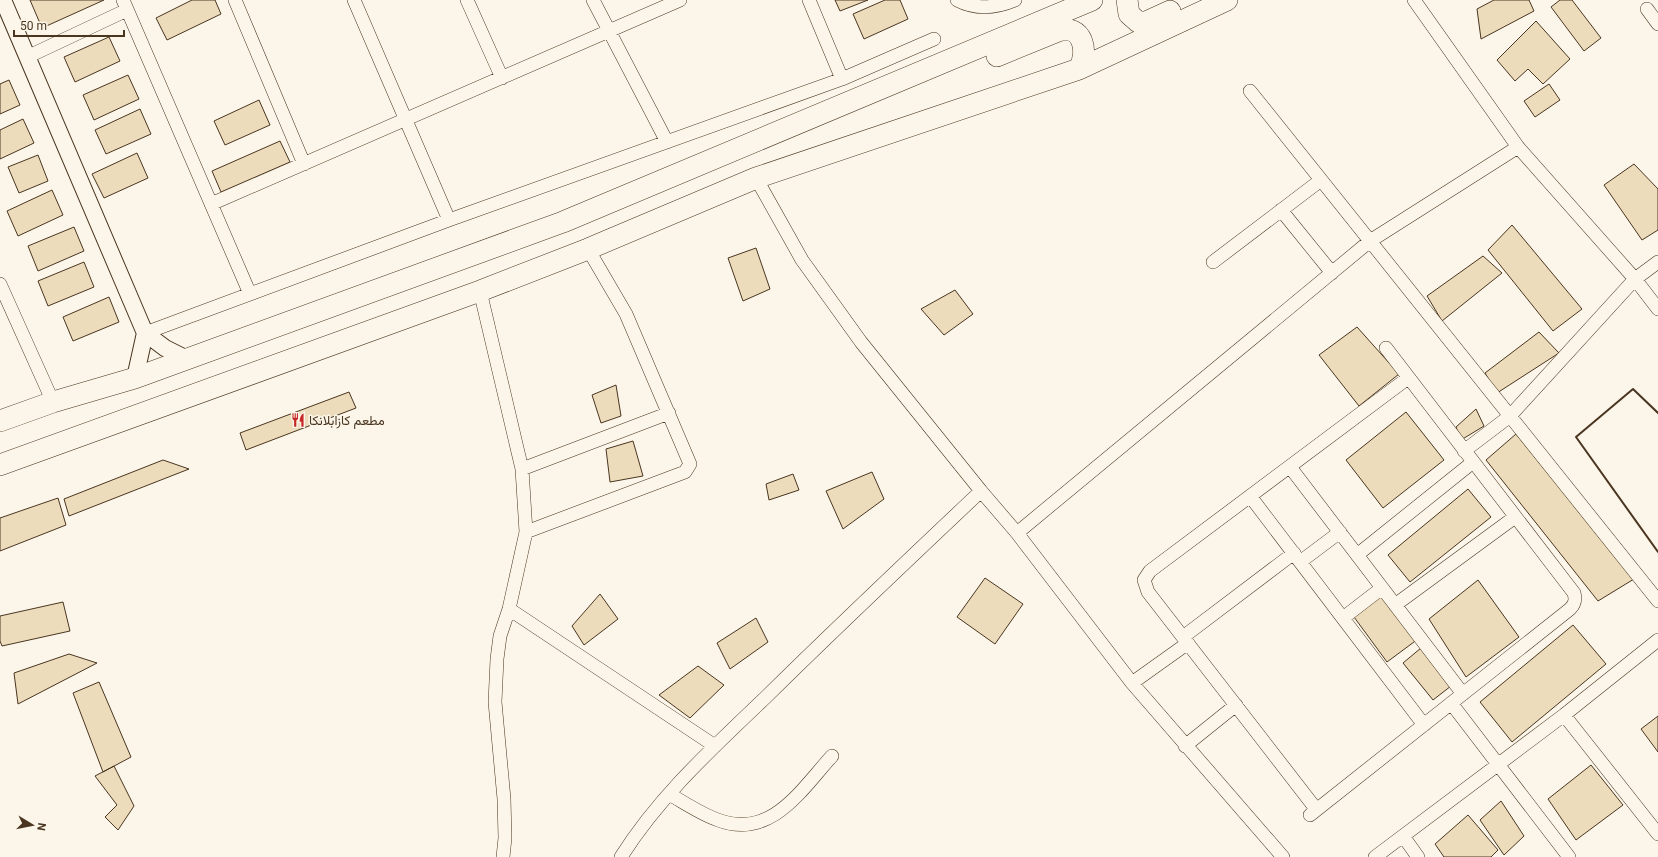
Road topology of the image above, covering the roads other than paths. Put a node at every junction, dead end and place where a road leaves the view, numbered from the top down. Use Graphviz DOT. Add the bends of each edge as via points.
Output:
graph roads {
  1 [pos="3,0"];
  2 [pos="235,0"];
  3 [pos="354,0"];
  4 [pos="467,0"];
  5 [pos="593,0"];
  6 [pos="680,0"];
  7 [pos="809,0"];
  8 [pos="1015,0"];
  9 [pos="1092,0"];
  10 [pos="1126,0"];
  11 [pos="1196,0"];
  12 [pos="1227,0"];
  13 [pos="1414,0"];
  14 [pos="959,1"];
  15 [pos="125,5"];
  16 [pos="1647,9"];
  17 [pos="1658,24"];
  18 [pos="609,31"];
  19 [pos="934,39"];
  20 [pos="27,57"];
  21 [pos="941,64"];
  22 [pos="1079,69"];
  23 [pos="502,78"];
  24 [pos="842,79"];
  25 [pos="1250,91"];
  26 [pos="406,120"];
  27 [pos="667,142"];
  28 [pos="1518,147"];
  29 [pos="304,164"];
  30 [pos="756,178"];
  31 [pos="1321,180"];
  32 [pos="211,204"];
  33 [pos="1281,210"];
  34 [pos="449,220"];
  35 [pos="1370,241"];
  36 [pos="588,249"];
  37 [pos="1213,262"];
  38 [pos="1658,262"];
  39 [pos="1332,273"];
  40 [pos="1635,279"];
  41 [pos="0,284"];
  42 [pos="480,291"];
  43 [pos="250,294"];
  44 [pos="1658,309"];
  45 [pos="145,333"];
  46 [pos="1386,348"];
  47 [pos="187,359"];
  48 [pos="135,378"];
  49 [pos="1408,378"];
  50 [pos="53,402"];
  51 [pos="669,413"];
  52 [pos="1510,416"];
  53 [pos="0,421"];
  54 [pos="1464,450"];
  55 [pos="1473,462"];
  56 [pos="0,465"];
  57 [pos="1290,467"];
  58 [pos="522,469"];
  59 [pos="980,491"];
  60 [pos="1250,496"];
  61 [pos="1514,517"];
  62 [pos="526,532"];
  63 [pos="1340,532"];
  64 [pos="1017,533"];
  65 [pos="1357,555"];
  66 [pos="1297,557"];
  67 [pos="1382,588"];
  68 [pos="1658,601"];
  69 [pos="1396,605"];
  70 [pos="509,609"];
  71 [pos="1343,618"];
  72 [pos="1186,640"];
  73 [pos="1658,640"];
  74 [pos="1132,683"];
  75 [pos="1463,694"];
  76 [pos="1451,703"];
  77 [pos="1236,705"];
  78 [pos="1564,715"];
  79 [pos="1424,724"];
  80 [pos="715,746"];
  81 [pos="1185,746"];
  82 [pos="832,756"];
  83 [pos="1498,764"];
  84 [pos="669,794"];
  85 [pos="1658,834"];
  86 [pos="1403,836"];
  87 [pos="503,857"];
  88 [pos="621,857"];
  89 [pos="1283,857"];
  90 [pos="1375,857"];
  91 [pos="1418,857"];
  92 [pos="1569,857"];
  1 -- 20 [label="street"];
  2 -- 29 [label="street"];
  3 -- 26 [label="street"];
  4 -- 23 [label="street"];
  5 -- 18 [label="street"];
  6 -- 18 [label="street"];
  7 -- 24 [label="street"];
  8 -- 14 [label="street" via="994,7 972,6"];
  9 -- 21 [label="main road"];
  10 -- 11 [label="main road" via="1131,18 1142,22"];
  12 -- 22 [label="main road"];
  13 -- 28 [label="street"];
  15 -- 20 [label="street"];
  15 -- 32 [label="street"];
  16 -- 17 [label="street"];
  18 -- 23 [label="street"];
  18 -- 27 [label="street"];
  19 -- 24 [label="street"];
  20 -- 45 [label="street"];
  21 -- 22 [label="main road" via="956,68 970,67 1068,29 1078,34 1083,44 1084,57"];
  21 -- 47 [label="main road" via="563,222"];
  22 -- 30 [label="main road"];
  23 -- 26 [label="street"];
  24 -- 27 [label="street"];
  25 -- 31 [label="street"];
  26 -- 29 [label="street"];
  26 -- 34 [label="street"];
  27 -- 34 [label="street"];
  28 -- 35 [label="street"];
  28 -- 40 [label="street"];
  29 -- 32 [label="street"];
  30 -- 36 [label="main road"];
  30 -- 59 [label="street" via="802,260 861,342"];
  31 -- 33 [label="street"];
  31 -- 35 [label="street"];
  32 -- 43 [label="street"];
  33 -- 37 [label="street"];
  33 -- 39 [label="street"];
  34 -- 43 [label="street"];
  35 -- 39 [label="street"];
  35 -- 52 [label="street"];
  36 -- 42 [label="main road"];
  36 -- 51 [label="street" via="626,314"];
  38 -- 40 [label="street"];
  39 -- 64 [label="street"];
  40 -- 44 [label="street"];
  40 -- 52 [label="street"];
  41 -- 50 [label="street"];
  42 -- 56 [label="main road"];
  42 -- 58 [label="street"];
  43 -- 45 [label="street"];
  45 -- 47 [label="street" via="164,348"];
  45 -- 48 [label="street"];
  46 -- 49 [label="street"];
  47 -- 48 [label="main road"];
  48 -- 50 [label="main road"];
  49 -- 54 [label="street"];
  49 -- 57 [label="street"];
  50 -- 53 [label="main road"];
  51 -- 58 [label="street"];
  51 -- 62 [label="street" via="689,459 685,472"];
  52 -- 54 [label="street"];
  52 -- 68 [label="street"];
  54 -- 55 [label="street"];
  55 -- 61 [label="street"];
  55 -- 65 [label="street"];
  57 -- 60 [label="street"];
  57 -- 63 [label="street"];
  58 -- 62 [label="street"];
  59 -- 64 [label="street"];
  59 -- 80 [label="street"];
  60 -- 66 [label="street"];
  60 -- 72 [label="street" via="1145,576 1144,584 1148,592"];
  61 -- 69 [label="street"];
  61 -- 75 [label="street" via="1574,594 1574,604"];
  62 -- 70 [label="street"];
  63 -- 65 [label="street"];
  63 -- 66 [label="street"];
  64 -- 74 [label="street"];
  65 -- 67 [label="street"];
  66 -- 71 [label="street"];
  66 -- 72 [label="street"];
  67 -- 69 [label="street"];
  67 -- 71 [label="street"];
  69 -- 75 [label="street"];
  70 -- 80 [label="street"];
  70 -- 87 [label="street" via="500,636 495,702 504,799"];
  71 -- 79 [label="street"];
  72 -- 74 [label="street"];
  72 -- 77 [label="street"];
  73 -- 78 [label="street"];
  74 -- 81 [label="street"];
  75 -- 76 [label="street"];
  76 -- 79 [label="street"];
  76 -- 83 [label="street"];
  77 -- 79 [label="street" via="1313,812"];
  77 -- 81 [label="street"];
  78 -- 83 [label="street"];
  78 -- 85 [label="street"];
  80 -- 84 [label="street"];
  81 -- 89 [label="street"];
  82 -- 84 [label="street" via="785,809 768,820 737,825 718,820"];
  83 -- 86 [label="street"];
  83 -- 92 [label="street"];
  84 -- 88 [label="street" via="642,825"];
  86 -- 90 [label="street"];
  86 -- 91 [label="street"];
}
